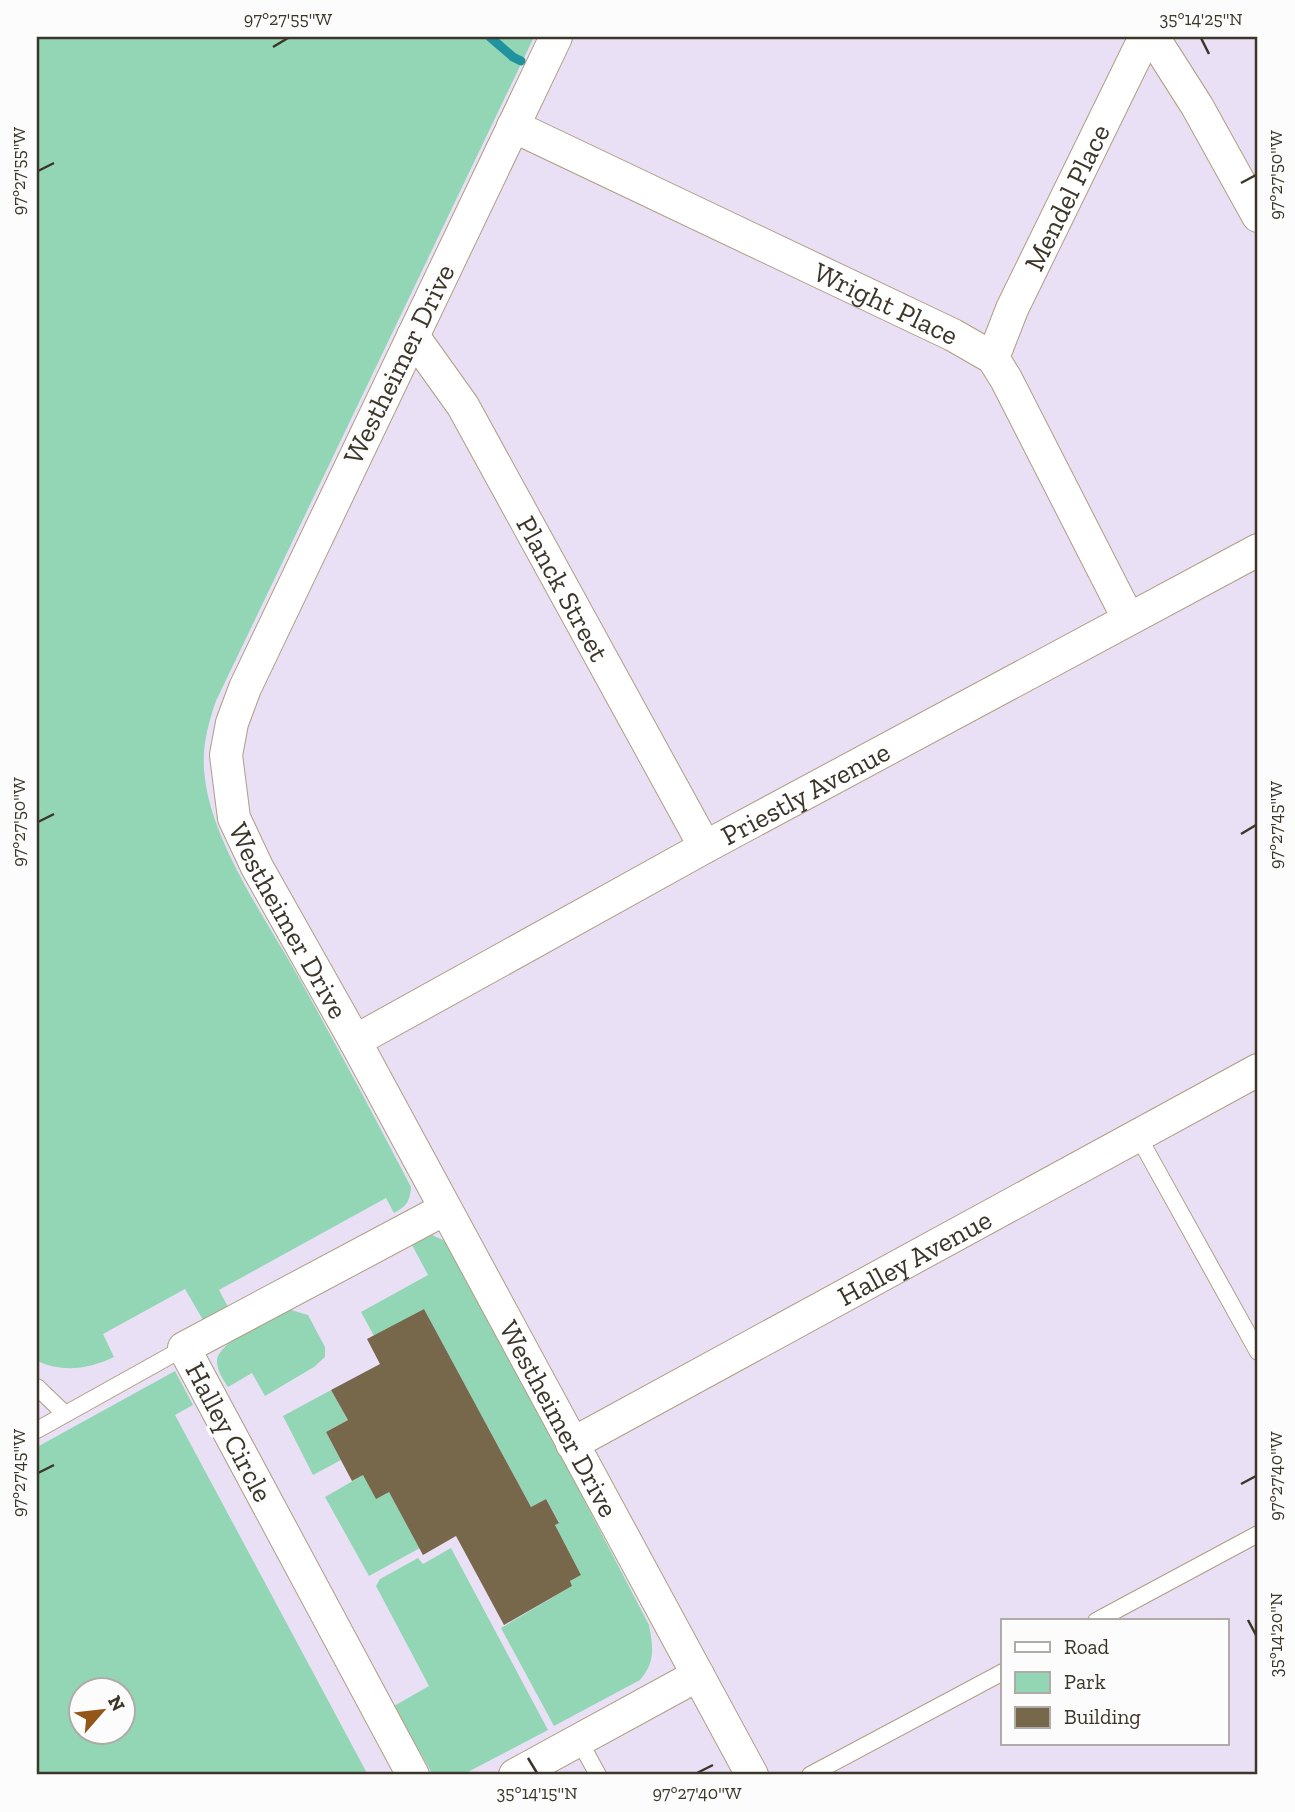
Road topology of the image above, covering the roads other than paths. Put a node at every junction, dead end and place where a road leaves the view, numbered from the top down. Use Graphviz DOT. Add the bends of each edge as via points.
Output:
graph roads {
  1 [pos="556,37"];
  2 [pos="1145,37"];
  3 [pos="1153,37"];
  4 [pos="513,126"];
  5 [pos="1258,216"];
  6 [pos="413,336"];
  7 [pos="993,358"];
  8 [pos="1258,550"];
  9 [pos="1128,618"];
  10 [pos="705,847"];
  11 [pos="355,1041"];
  12 [pos="1258,1070"];
  13 [pos="1138,1136"];
  14 [pos="445,1209"];
  15 [pos="184,1348"];
  16 [pos="1258,1352"];
  17 [pos="37,1387"];
  18 [pos="65,1414"];
  19 [pos="37,1430"];
  20 [pos="572,1444"];
  21 [pos="1258,1534"];
  22 [pos="1100,1619"];
  23 [pos="1001,1673"];
  24 [pos="698,1675"];
  25 [pos="579,1740"];
  26 [pos="414,1775"];
  27 [pos="515,1775"];
  28 [pos="598,1775"];
  29 [pos="752,1775"];
  30 [pos="810,1775"];
  1 -- 4 [label="street, Westheimer Drive"];
  2 -- 7 [label="street, Mendel Place" via="1012,309"];
  3 -- 5 [label="street"];
  4 -- 6 [label="street, Westheimer Drive"];
  4 -- 7 [label="street, Wright Place"];
  6 -- 10 [label="street, Planck Street" via="463,406"];
  6 -- 11 [label="street, Westheimer Drive" via="245,688 226,755 234,818"];
  7 -- 9 [label="street"];
  8 -- 9 [label="street, Priestly Avenue"];
  9 -- 10 [label="street, Priestly Avenue"];
  10 -- 11 [label="street, Priestly Avenue"];
  11 -- 14 [label="street, Westheimer Drive"];
  12 -- 13 [label="street, Halley Avenue"];
  13 -- 16 [label="lane"];
  13 -- 20 [label="street, Halley Avenue"];
  14 -- 15 [label="street, Halley Circle"];
  14 -- 20 [label="street, Westheimer Drive"];
  15 -- 18 [label="lane"];
  15 -- 26 [label="street, Halley Circle"];
  17 -- 18 [label="lane"];
  18 -- 19 [label="lane"];
  20 -- 24 [label="street, Westheimer Drive"];
  21 -- 22 [label="lane"];
  23 -- 30 [label="lane"];
  24 -- 25 [label="street"];
  24 -- 29 [label="street, Westheimer Drive"];
  25 -- 27 [label="street"];
  25 -- 28 [label="lane"];
}
